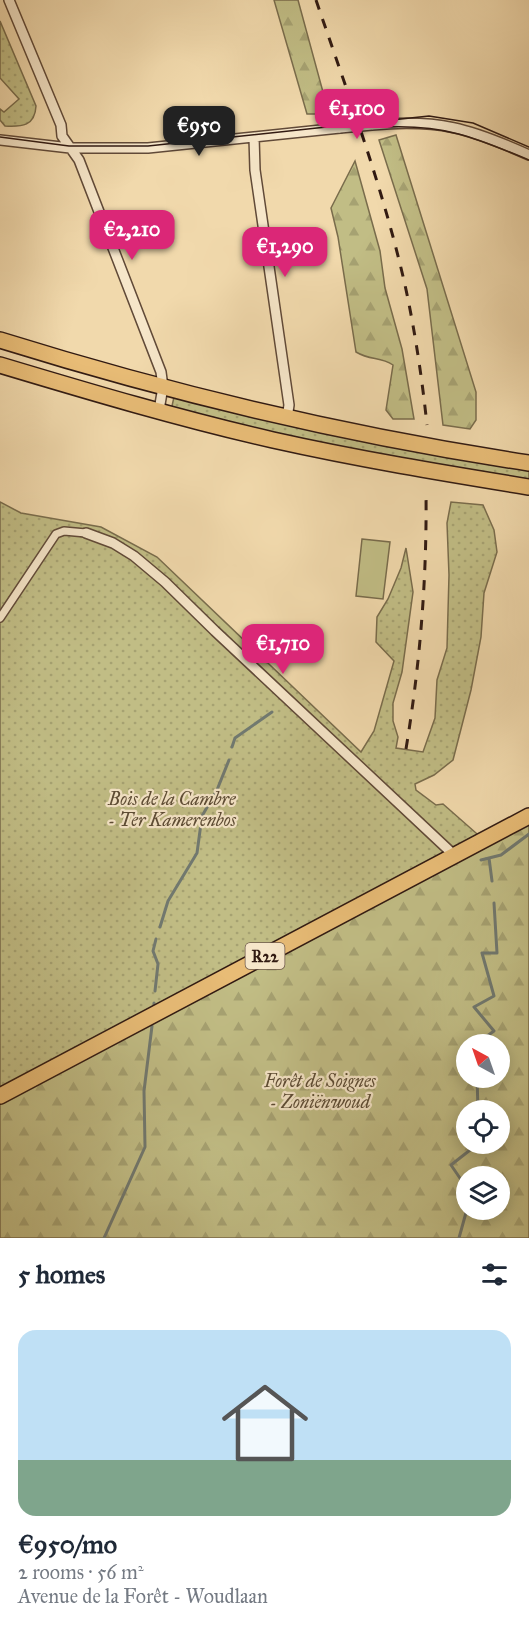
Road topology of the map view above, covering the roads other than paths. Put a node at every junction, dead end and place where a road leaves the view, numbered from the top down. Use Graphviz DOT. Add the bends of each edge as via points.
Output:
graph roads {
  1 [pos="9,0"];
  2 [pos="254,137"];
  3 [pos="0,140"];
  4 [pos="70,148"];
  5 [pos="529,155"];
  6 [pos="0,340"];
  7 [pos="0,365"];
  8 [pos="163,387"];
  9 [pos="159,410"];
  10 [pos="287,418"];
  11 [pos="529,463"];
  12 [pos="529,487"];
  13 [pos="86,532"];
  14 [pos="0,618"];
  15 [pos="529,816"];
  16 [pos="455,856"];
  17 [pos="0,1095"];
  1 -- 4 [label="street"];
  2 -- 4 [label="street" via="148,148"];
  2 -- 5 [label="street, bridge" via="425,123 488,136"];
  2 -- 10 [label="street" via="255,170 289,405"];
  3 -- 4 [label="street"];
  4 -- 8 [label="street" via="79,160 161,372"];
  6 -- 8 [label="main road"];
  7 -- 9 [label="main road"];
  8 -- 9 [label="street"];
  8 -- 10 [label="main road"];
  9 -- 12 [label="main road" via="273,440"];
  10 -- 11 [label="main road"];
  13 -- 14 [label="street" via="57,534"];
  13 -- 16 [label="street" via="114,543 165,582"];
  15 -- 16 [label="main road, R22"];
  16 -- 17 [label="main road, R22"];
}
